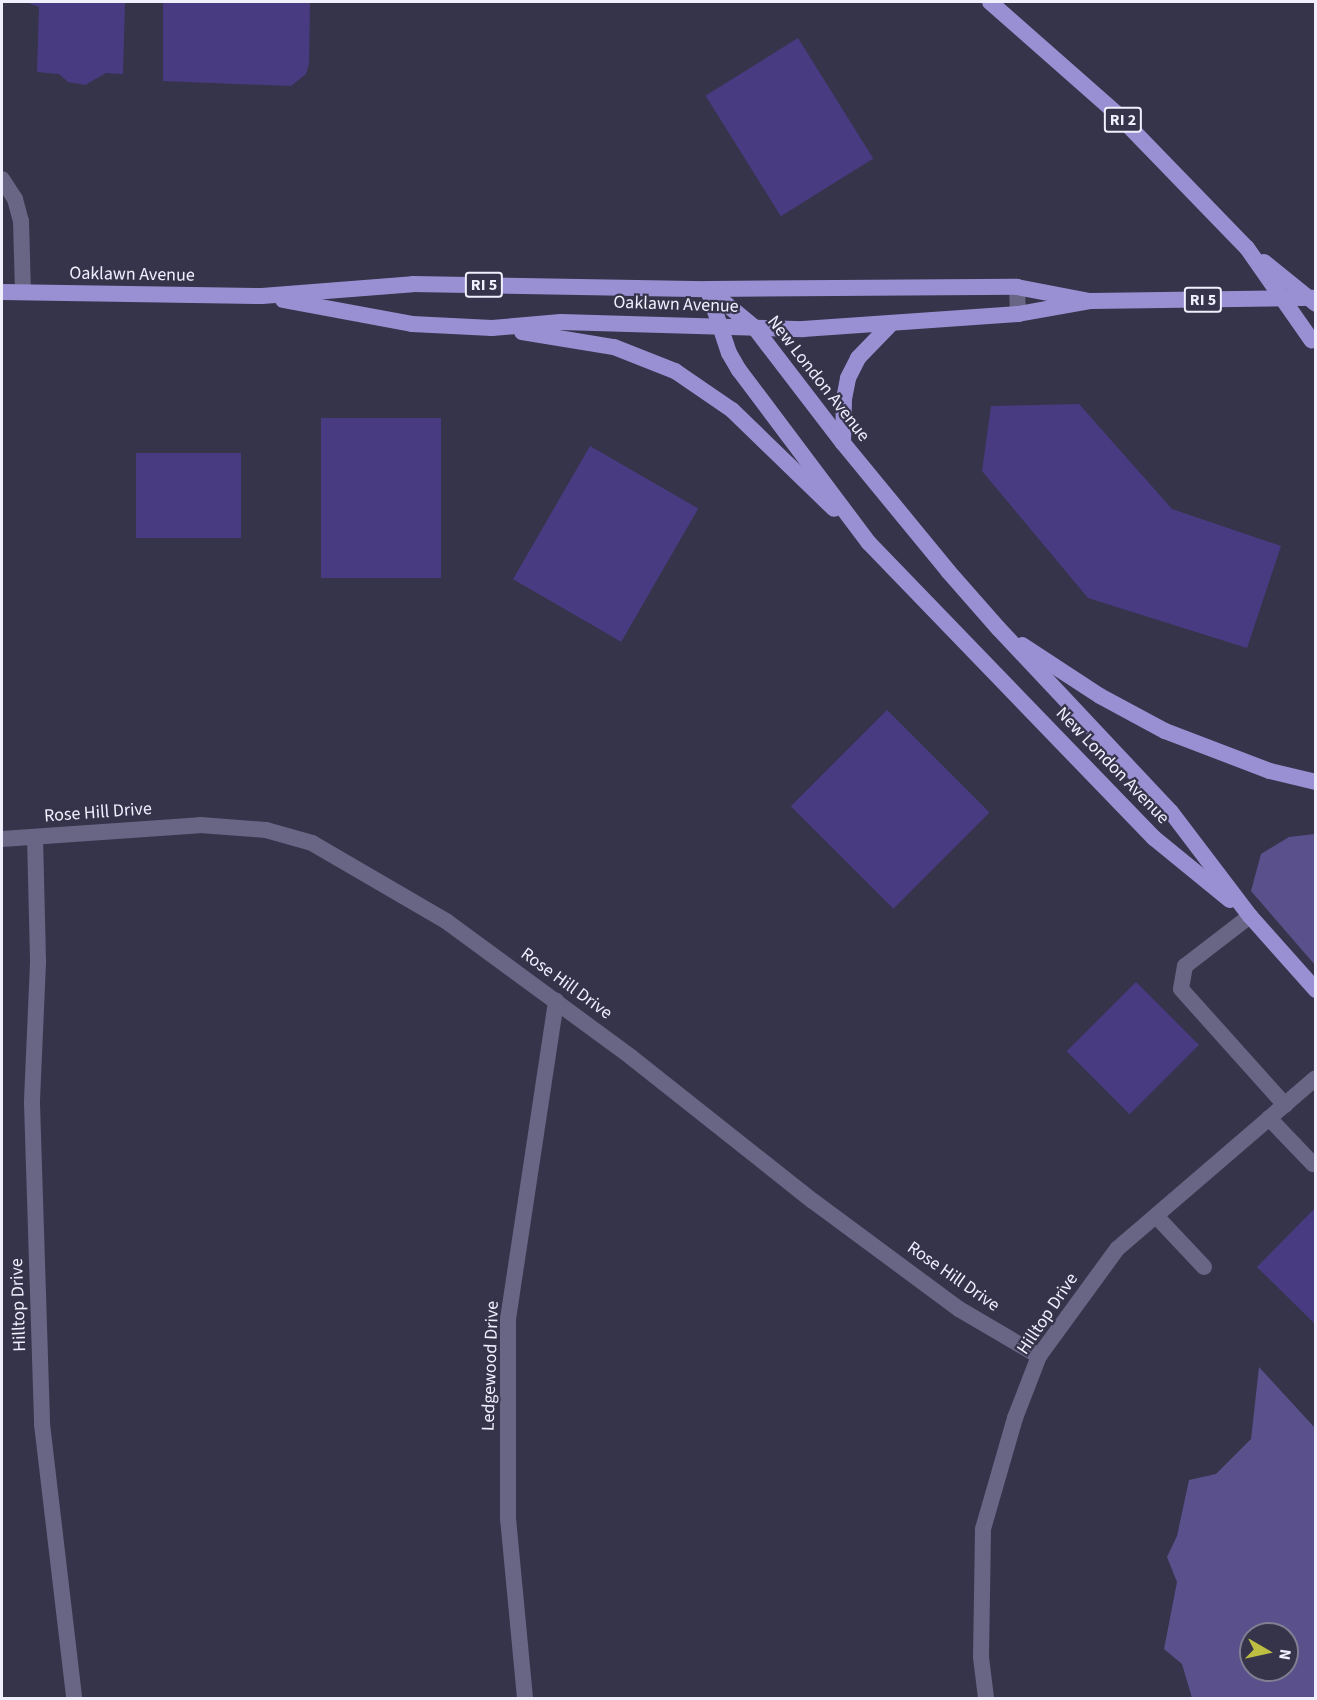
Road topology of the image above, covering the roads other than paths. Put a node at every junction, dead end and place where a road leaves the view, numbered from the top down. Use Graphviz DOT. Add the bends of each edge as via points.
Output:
graph roads {
  1 [pos="990,2"];
  2 [pos="2,179"];
  3 [pos="1247,248"];
  4 [pos="1017,287"];
  5 [pos="708,289"];
  6 [pos="2,292"];
  7 [pos="23,292"];
  8 [pos="262,296"];
  9 [pos="1316,298"];
  10 [pos="1090,301"];
  11 [pos="1316,304"];
  12 [pos="1018,314"];
  13 [pos="891,324"];
  14 [pos="719,326"];
  15 [pos="754,327"];
  16 [pos="492,328"];
  17 [pos="1314,343"];
  18 [pos="843,443"];
  19 [pos="869,543"];
  20 [pos="999,630"];
  21 [pos="1316,782"];
  22 [pos="34,837"];
  23 [pos="2,839"];
  24 [pos="1250,916"];
  25 [pos="1316,990"];
  26 [pos="556,1001"];
  27 [pos="1316,1078"];
  28 [pos="1284,1105"];
  29 [pos="1269,1118"];
  30 [pos="1313,1164"];
  31 [pos="1156,1216"];
  32 [pos="1204,1267"];
  33 [pos="1039,1356"];
  34 [pos="74,1698"];
  35 [pos="525,1698"];
  36 [pos="986,1698"];
  1 -- 3 [label="main road, RI 2" via="1116,113"];
  2 -- 7 [label="street" via="15,199 21,221"];
  3 -- 11 [label="main road, bridge"];
  3 -- 17 [label="main road, RI 2, bridge"];
  4 -- 5 [label="main road, Oaklawn Avenue / RI 5"];
  4 -- 10 [label="main road, Oaklawn Avenue / RI 5"];
  4 -- 12 [label="street"];
  5 -- 8 [label="main road, Oaklawn Avenue / RI 5" via="413,284"];
  5 -- 14 [label="main road, New London Avenue"];
  5 -- 15 [label="main road, New London Avenue"];
  6 -- 7 [label="main road, Oaklawn Avenue / RI 5"];
  7 -- 8 [label="main road, Oaklawn Avenue / RI 5"];
  8 -- 16 [label="main road, Oaklawn Avenue / RI 5" via="412,324"];
  9 -- 10 [label="main road, Oaklawn Avenue / RI 5"];
  10 -- 12 [label="main road, Oaklawn Avenue / RI 5"];
  12 -- 13 [label="main road, Oaklawn Avenue / RI 5"];
  13 -- 15 [label="main road, Oaklawn Avenue / RI 5" via="803,329"];
  13 -- 18 [label="main road" via="858,358 849,378 844,399"];
  14 -- 15 [label="main road, Oaklawn Avenue / RI 5"];
  14 -- 16 [label="main road, Oaklawn Avenue / RI 5" via="561,322"];
  14 -- 19 [label="main road, New London Avenue" via="751,389"];
  15 -- 18 [label="main road, New London Avenue"];
  16 -- 19 [label="main road" via="614,347 675,370 732,410"];
  18 -- 20 [label="main road, New London Avenue"];
  19 -- 24 [label="main road, New London Avenue" via="1154,838"];
  20 -- 21 [label="main road" via="1100,696 1165,730 1270,771"];
  20 -- 24 [label="main road, New London Avenue" via="1171,812"];
  22 -- 23 [label="street, Rose Hill Drive"];
  22 -- 26 [label="street, Rose Hill Drive" via="200,825 266,830 312,843 446,921"];
  22 -- 34 [label="street, Hilltop Drive" via="38,963 32,1103 42,1424"];
  24 -- 25 [label="main road, New London Avenue"];
  24 -- 28 [label="street" via="1185,966 1181,989"];
  26 -- 33 [label="street, Rose Hill Drive" via="959,1309"];
  26 -- 35 [label="street, Ledgewood Drive" via="508,1319 508,1519"];
  27 -- 28 [label="street, Hilltop Drive"];
  28 -- 29 [label="street, Hilltop Drive"];
  29 -- 30 [label="street"];
  29 -- 31 [label="street, Hilltop Drive"];
  31 -- 32 [label="street"];
  31 -- 33 [label="street, Hilltop Drive" via="1117,1249"];
  33 -- 36 [label="street, Hilltop Drive" via="1015,1418 983,1529 981,1657"];
}
